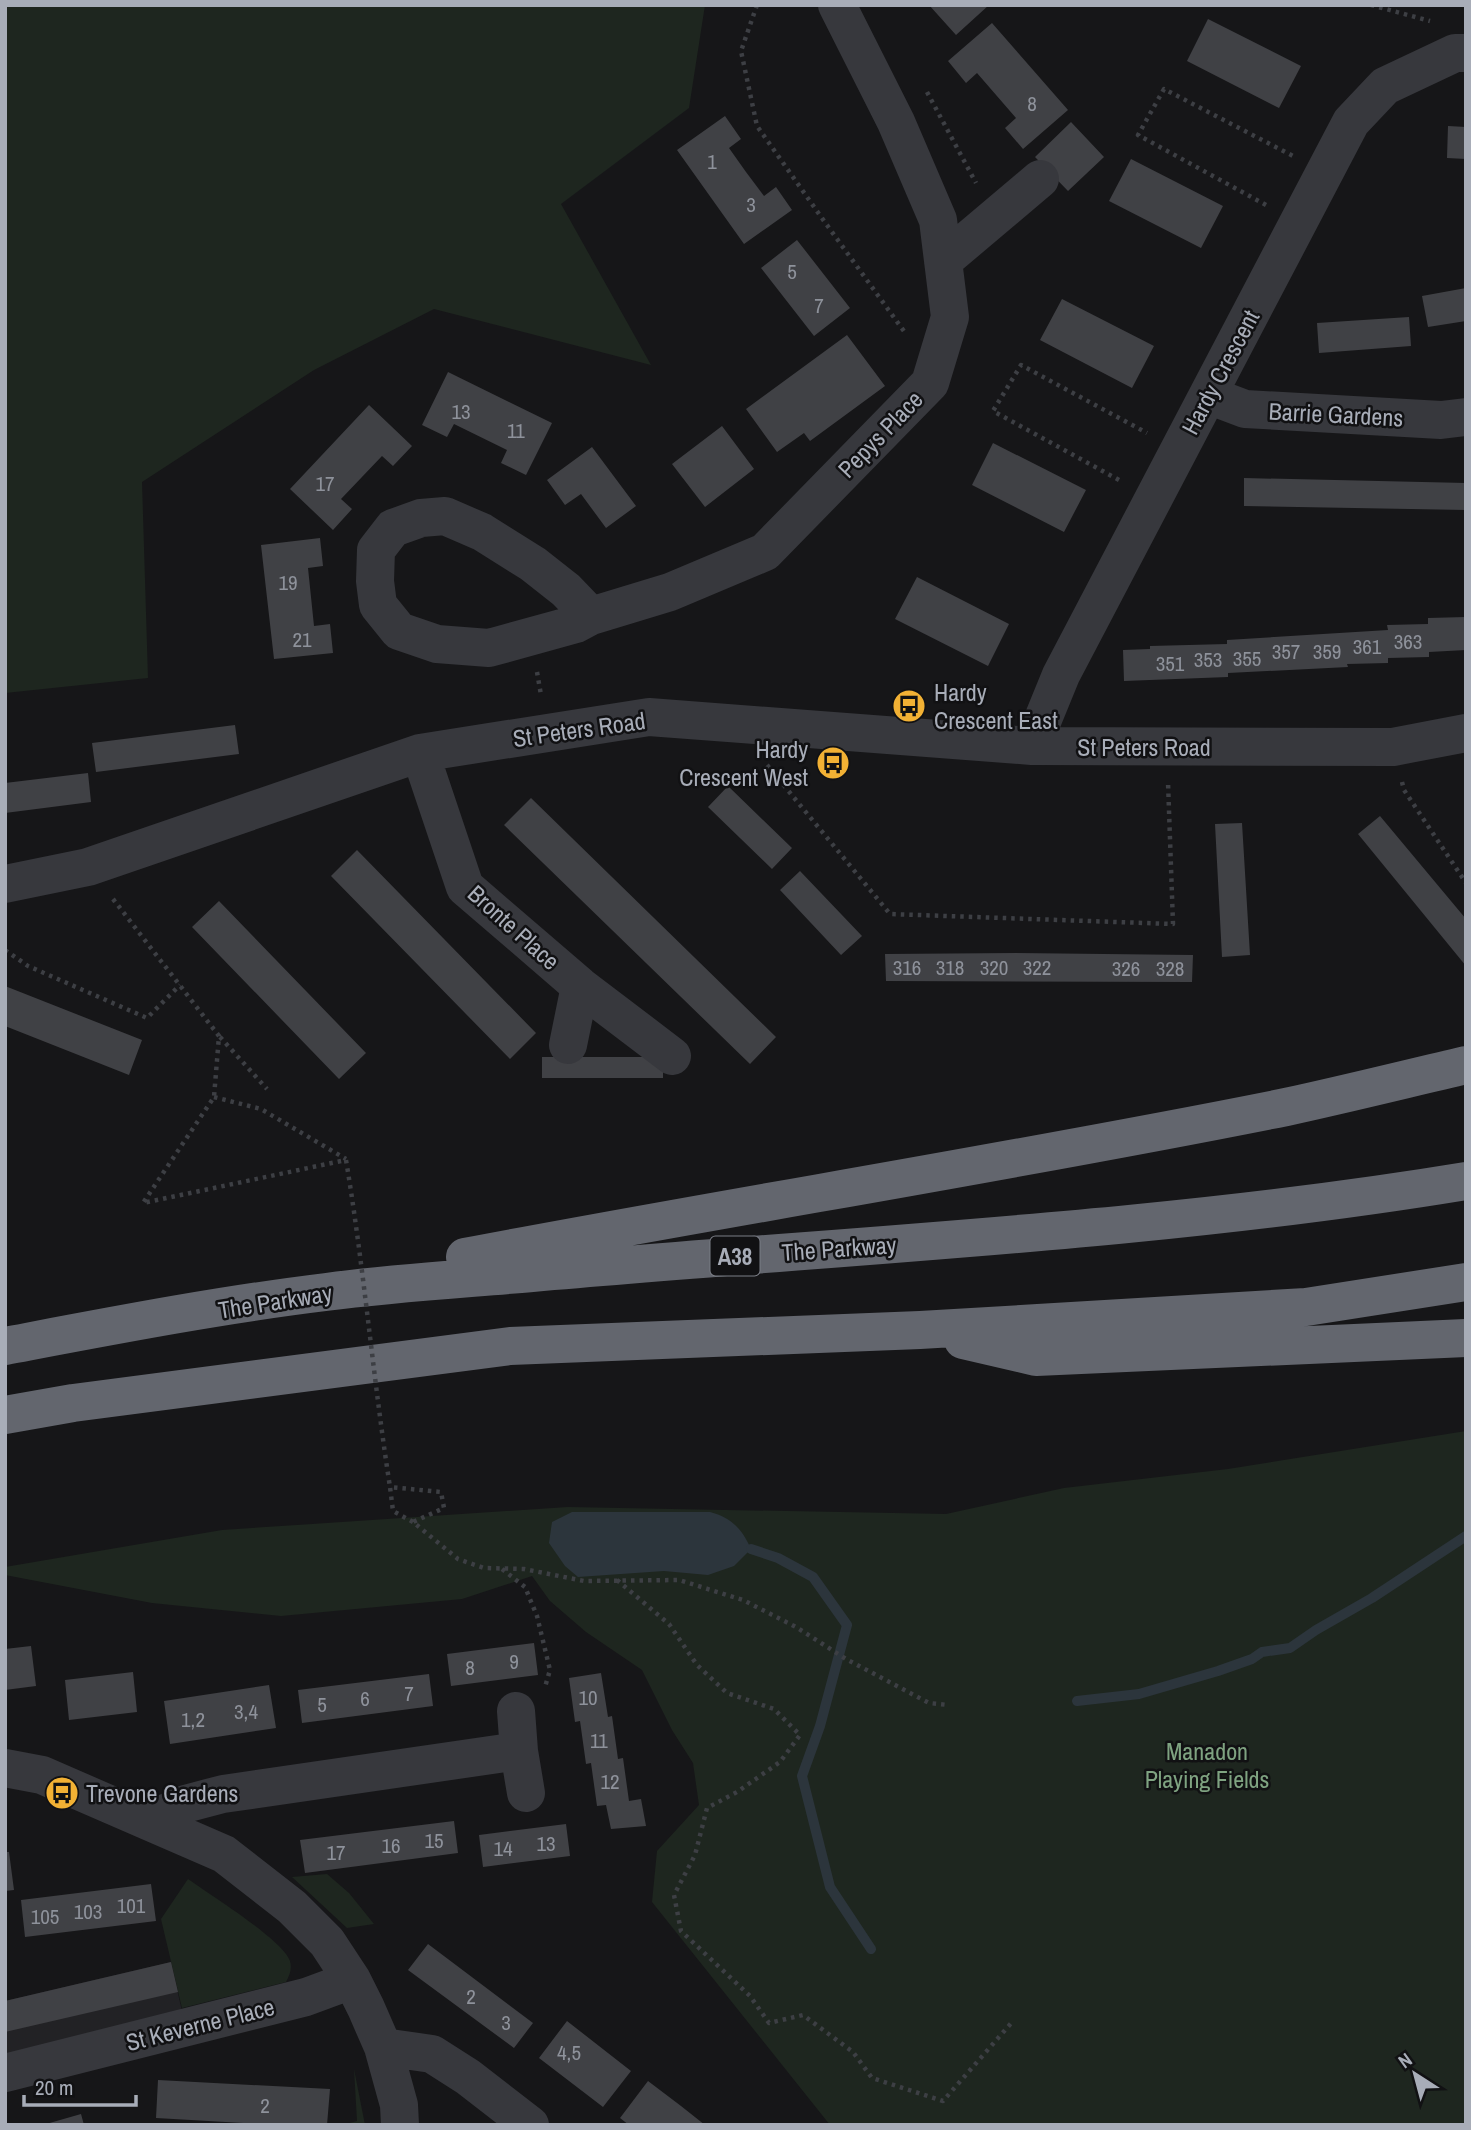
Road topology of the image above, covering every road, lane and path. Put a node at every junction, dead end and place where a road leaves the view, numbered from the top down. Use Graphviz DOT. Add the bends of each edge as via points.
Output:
graph roads {
  1 [pos="757,5"];
  2 [pos="837,5"];
  3 [pos="1371,5"];
  4 [pos="1433,22"];
  5 [pos="1466,53"];
  6 [pos="924,86"];
  7 [pos="1324,173"];
  8 [pos="1040,179"];
  9 [pos="995,217"];
  10 [pos="1298,223"];
  11 [pos="943,261"];
  12 [pos="934,371"];
  13 [pos="1208,394"];
  14 [pos="1466,417"];
  15 [pos="1179,450"];
  16 [pos="1153,499"];
  17 [pos="591,616"];
  18 [pos="531,637"];
  19 [pos="733,723"];
  20 [pos="547,733"];
  21 [pos="1466,733"];
  22 [pos="1032,746"];
  23 [pos="1167,747"];
  24 [pos="1393,747"];
  25 [pos="420,753"];
  26 [pos="88,867"];
  27 [pos="1466,883"];
  28 [pos="5,884"];
  29 [pos="5,950"];
  30 [pos="180,985"];
  31 [pos="580,986"];
  32 [pos="219,1036"];
  33 [pos="568,1045"];
  34 [pos="672,1056"];
  35 [pos="1466,1065"];
  36 [pos="267,1088"];
  37 [pos="214,1097"];
  38 [pos="346,1160"];
  39 [pos="1466,1181"];
  40 [pos="1466,1282"];
  41 [pos="106,1327"];
  42 [pos="920,1330"];
  43 [pos="1466,1338"];
  44 [pos="5,1346"];
  45 [pos="5,1415"];
  46 [pos="390,1487"];
  47 [pos="413,1522"];
  48 [pos="502,1569"];
  49 [pos="617,1580"];
  50 [pos="948,1705"];
  51 [pos="516,1711"];
  52 [pos="519,1751"];
  53 [pos="5,1768"];
  54 [pos="526,1793"];
  55 [pos="148,1821"];
  56 [pos="352,1980"];
  57 [pos="1013,2021"];
  58 [pos="383,2047"];
  59 [pos="5,2073"];
  60 [pos="400,2125"];
  61 [pos="530,2125"];
  1 -- 12 [label="path" via="741,51 757,126"];
  2 -- 11 [label="street, Pepys Place" via="896,122 938,220"];
  3 -- 4 [label="path"];
  5 -- 7 [label="street, Hardy Crescent" via="1455,53 1385,86 1351,122"];
  6 -- 9 [label="path"];
  7 -- 10 [label="street, Hardy Crescent"];
  7 -- 10 [label="path" via="1164,89 1138,135"];
  8 -- 9 [label="street"];
  9 -- 11 [label="street"];
  10 -- 13 [label="street, Hardy Crescent"];
  11 -- 12 [label="street, Pepys Place" via="950,317"];
  12 -- 17 [label="street, Pepys Place" via="930,383 765,552 670,592"];
  13 -- 14 [label="street, Barrie Gardens" via="1245,409 1441,420"];
  13 -- 15 [label="street, Hardy Crescent"];
  15 -- 16 [label="street, Hardy Crescent"];
  15 -- 16 [label="path" via="1021,365 993,411"];
  16 -- 22 [label="street, Hardy Crescent" via="1060,675"];
  17 -- 18 [label="street, Pepys Place"];
  17 -- 18 [label="street, Pepys Place" via="533,564 482,532 445,516 393,528 376,550 378,605 399,631 438,643 489,648"];
  18 -- 20 [label="path"];
  19 -- 20 [label="street, St Peters Road" via="649,717"];
  19 -- 22 [label="street, St Peters Road"];
  19 -- 23 [label="path" via="890,914 1173,924"];
  20 -- 25 [label="street, St Peters Road"];
  21 -- 24 [label="street, St Peters Road"];
  22 -- 23 [label="street, St Peters Road"];
  23 -- 24 [label="street, St Peters Road"];
  24 -- 27 [label="path" via="1404,789"];
  25 -- 26 [label="street, St Peters Road"];
  25 -- 31 [label="street, Bronte Place" via="465,887"];
  26 -- 28 [label="street, St Peters Road"];
  26 -- 30 [label="path"];
  29 -- 30 [label="path" via="28,966 147,1018"];
  30 -- 32 [label="path"];
  31 -- 33 [label="street"];
  31 -- 34 [label="street, Bronte Place"];
  32 -- 36 [label="path"];
  32 -- 37 [label="path"];
  35 -- 41 [label="highway, A38" via="1260,1112 678,1216"];
  37 -- 38 [label="path" via="261,1109"];
  37 -- 38 [label="path" via="143,1203"];
  38 -- 46 [label="path, bridge"];
  39 -- 41 [label="highway, The Parkway / A38" via="1130,1225 326,1292"];
  40 -- 42 [label="highway" via="1306,1307"];
  41 -- 44 [label="highway, The Parkway / A38"];
  42 -- 43 [label="highway" via="1036,1356"];
  42 -- 45 [label="highway" via="510,1346"];
  46 -- 47 [label="path" via="393,1511"];
  46 -- 47 [label="path" via="441,1492 444,1508"];
  47 -- 48 [label="path" via="458,1559"];
  48 -- 49 [label="path" via="584,1581"];
  48 -- 51 [label="path" via="525,1587 550,1670 547,1685 534,1702"];
  49 -- 50 [label="path" via="679,1580 743,1600 929,1703"];
  49 -- 57 [label="path" via="668,1623 696,1665 727,1693 774,1709 800,1735 780,1762 707,1808 695,1854 674,1895 681,1931 750,1996 769,2023 803,2015 853,2052 872,2078 943,2101"];
  51 -- 52 [label="street"];
  52 -- 54 [label="street"];
  52 -- 55 [label="street" via="223,1794"];
  53 -- 55 [label="street" via="42,1775"];
  55 -- 56 [label="street" via="224,1854 258,1878 327,1942"];
  56 -- 58 [label="street"];
  56 -- 59 [label="street, St Keverne Place" via="306,1997"];
  58 -- 60 [label="street"];
  58 -- 61 [label="street" via="432,2054"];
}
